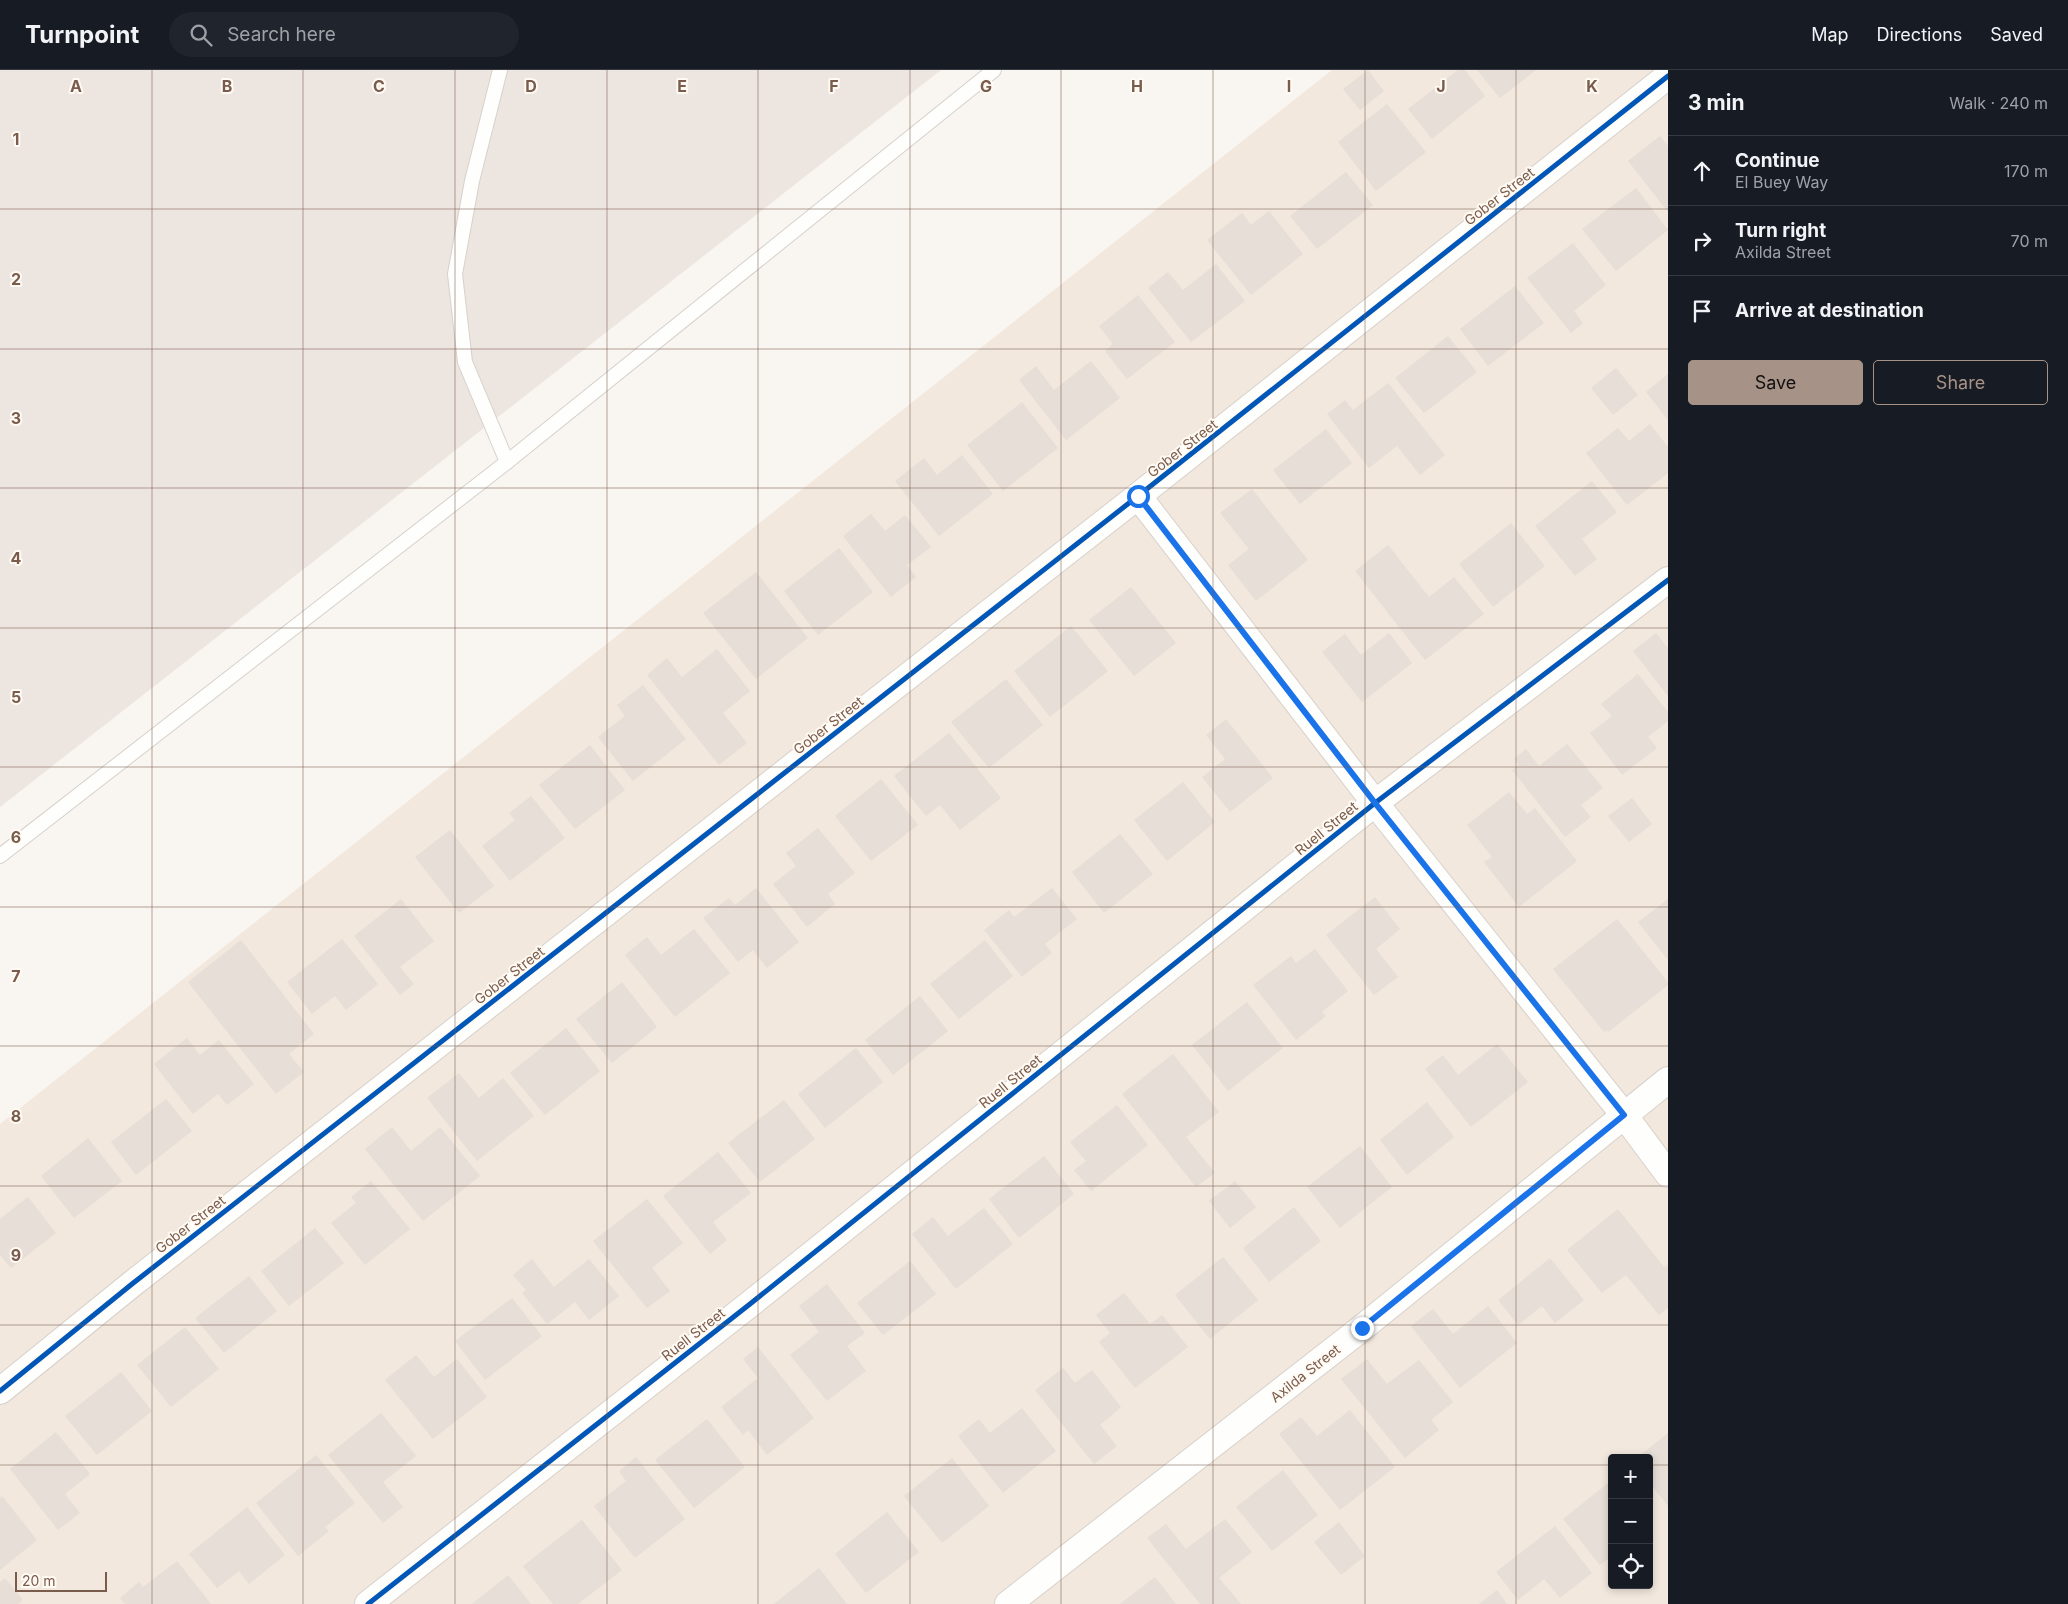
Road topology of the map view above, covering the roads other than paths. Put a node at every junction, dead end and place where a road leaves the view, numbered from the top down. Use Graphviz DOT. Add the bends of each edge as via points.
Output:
graph roads {
  1 [pos="500,70"];
  2 [pos="994,70"];
  3 [pos="1668,76"];
  4 [pos="507,462"];
  5 [pos="1138,496"];
  6 [pos="1668,580"];
  7 [pos="1375,803"];
  8 [pos="0,856"];
  9 [pos="1668,1080"];
  10 [pos="1624,1115"];
  11 [pos="1668,1174"];
  12 [pos="0,1391"];
  13 [pos="368,1604"];
  14 [pos="1008,1604"];
  1 -- 4 [label="lane" via="472,181 456,274 465,362"];
  2 -- 4 [label="lane"];
  3 -- 5 [label="street, Gober Street"];
  4 -- 8 [label="lane"];
  5 -- 7 [label="street"];
  5 -- 12 [label="street, Gober Street" via="132,1284"];
  6 -- 7 [label="street, Ruell Street"];
  7 -- 10 [label="street"];
  7 -- 13 [label="street, Ruell Street" via="750,1304"];
  9 -- 10 [label="street, Axilda Street"];
  10 -- 11 [label="street"];
  10 -- 14 [label="street, Axilda Street" via="1362,1328"];
}
